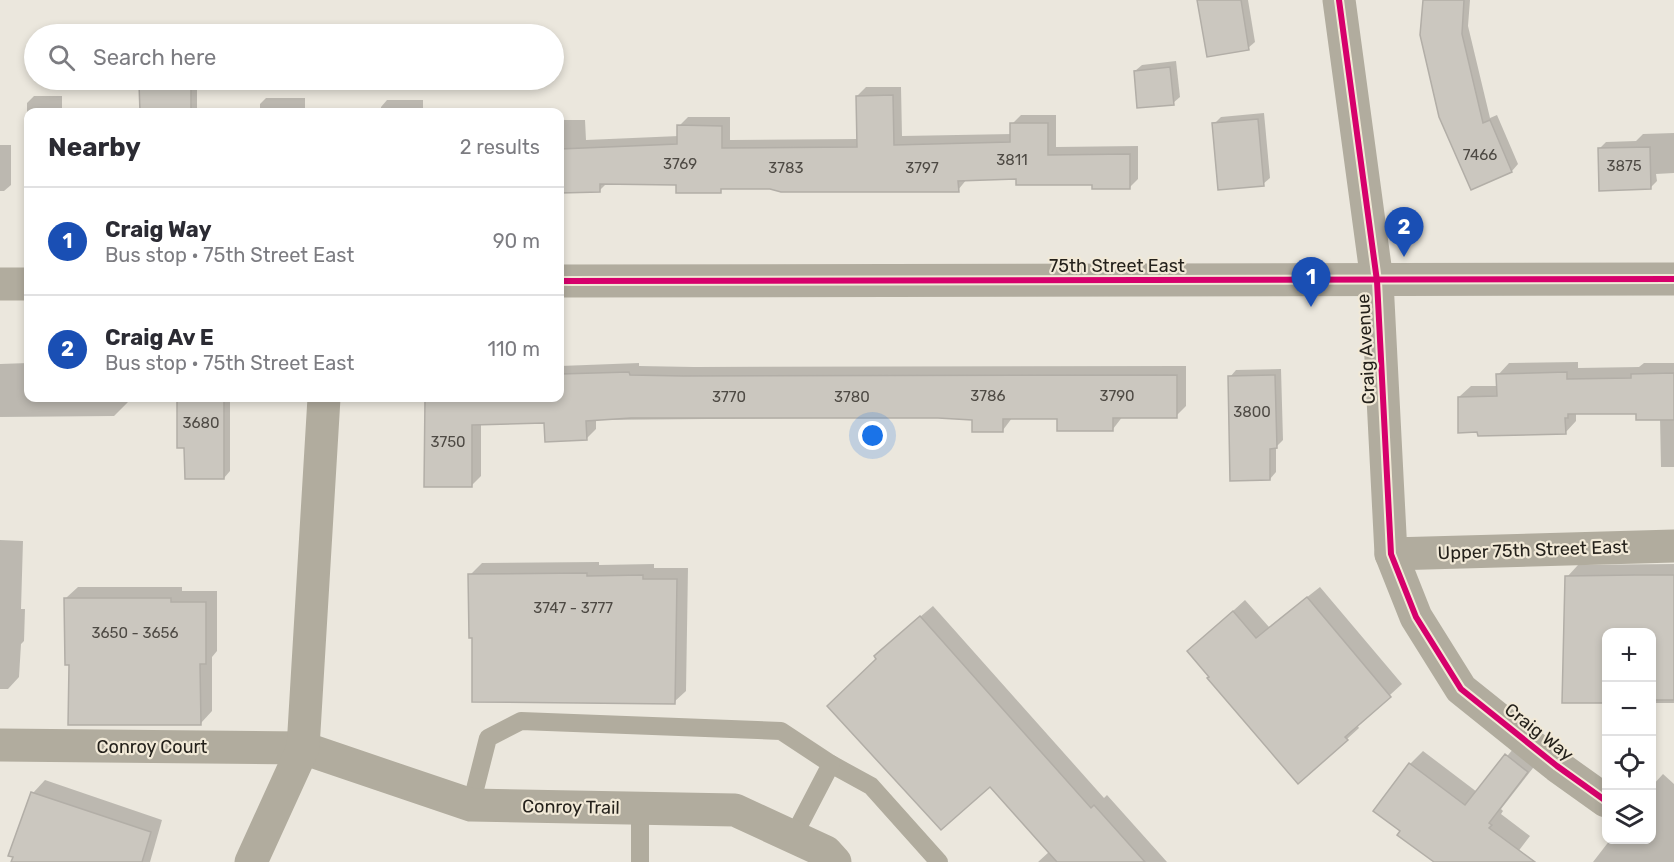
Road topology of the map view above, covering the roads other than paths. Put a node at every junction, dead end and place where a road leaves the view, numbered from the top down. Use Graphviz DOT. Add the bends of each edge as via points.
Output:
graph roads {
  1 [pos="1339,0"];
  2 [pos="1674,279"];
  3 [pos="564,281"];
  4 [pos="1377,281"];
  5 [pos="0,284"];
  6 [pos="24,284"];
  7 [pos="324,402"];
  8 [pos="1674,546"];
  9 [pos="1391,554"];
  10 [pos="0,745"];
  11 [pos="303,748"];
  12 [pos="831,764"];
  13 [pos="1602,798"];
  14 [pos="471,805"];
  15 [pos="640,809"];
  16 [pos="793,837"];
  17 [pos="251,862"];
  18 [pos="640,862"];
  19 [pos="835,862"];
  20 [pos="939,862"];
  1 -- 4 [label="street, Craig Avenue"];
  2 -- 4 [label="street, 75th Street East"];
  3 -- 4 [label="street, 75th Street East"];
  4 -- 9 [label="street, Craig Avenue"];
  5 -- 6 [label="street"];
  7 -- 11 [label="street"];
  8 -- 9 [label="street, Upper 75th Street East"];
  9 -- 13 [label="street, Craig Way" via="1416,617 1461,689"];
  10 -- 11 [label="street, Conroy Court"];
  11 -- 14 [label="street, Conroy Trail"];
  11 -- 17 [label="street"];
  12 -- 14 [label="lane" via="781,731 521,721 488,738"];
  12 -- 16 [label="lane"];
  12 -- 20 [label="lane" via="871,786"];
  14 -- 15 [label="street, Conroy Trail"];
  15 -- 16 [label="street, Conroy Trail" via="735,810"];
  15 -- 18 [label="lane"];
  16 -- 19 [label="street, Conroy Trail" via="826,852"];
}
